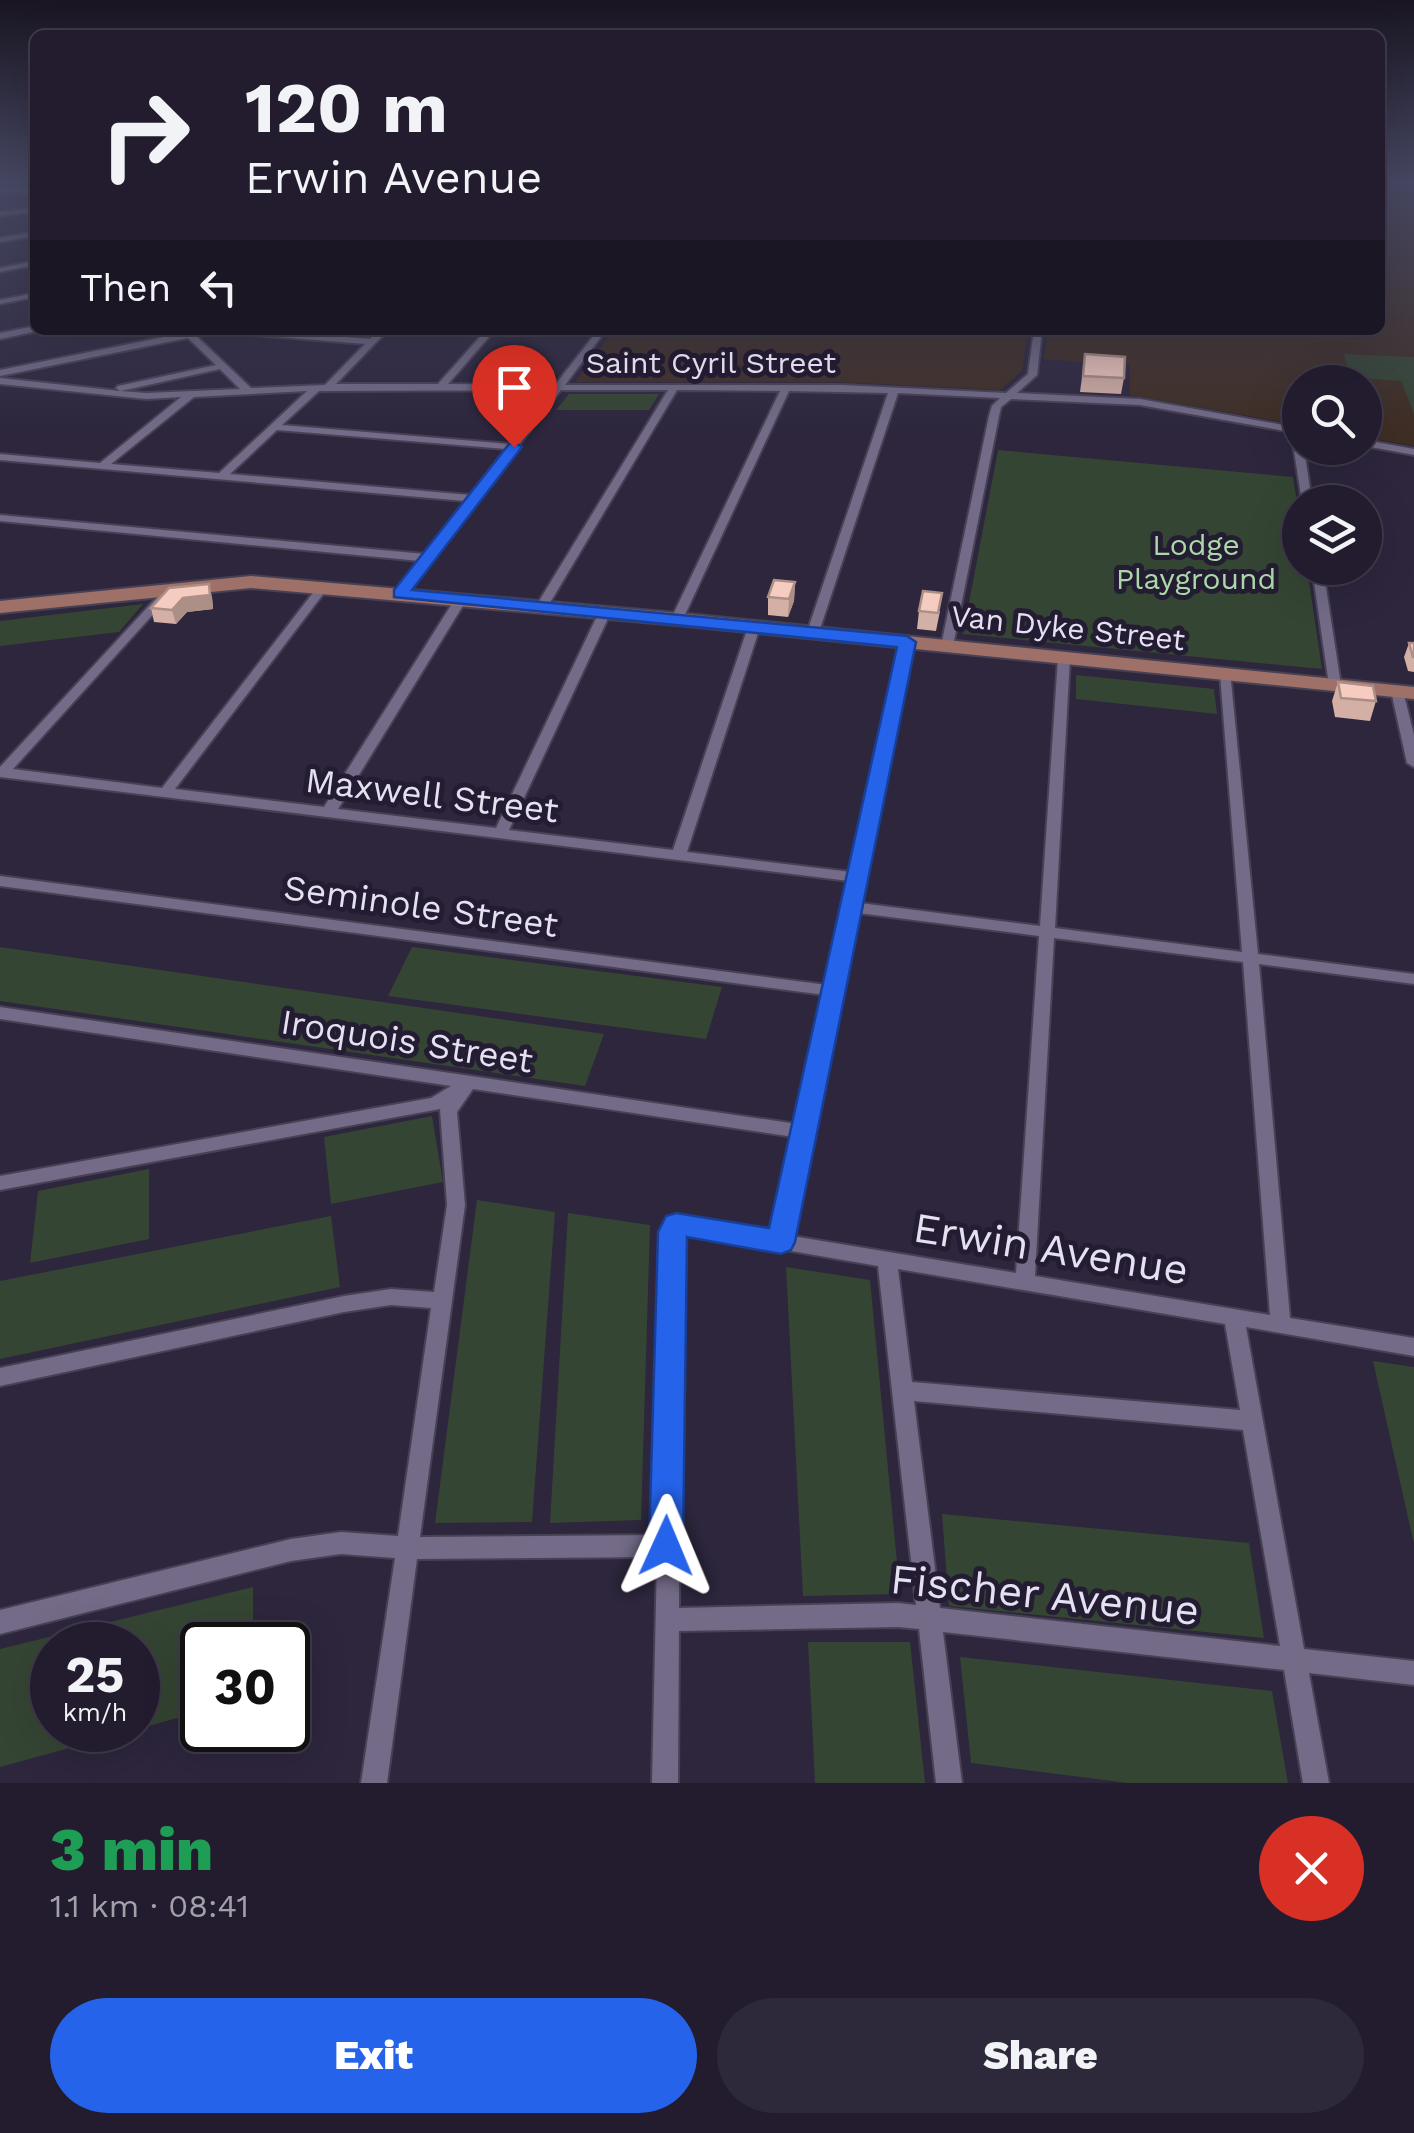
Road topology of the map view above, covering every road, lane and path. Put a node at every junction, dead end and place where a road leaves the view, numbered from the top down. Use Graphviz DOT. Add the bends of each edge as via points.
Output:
graph roads {
  1 [pos="30,296"];
  2 [pos="0,302"];
  3 [pos="30,330"];
  4 [pos="178,335"];
  5 [pos="189,335"];
  6 [pos="288,335"];
  7 [pos="379,335"];
  8 [pos="487,335"];
  9 [pos="598,335"];
  10 [pos="1037,335"];
  11 [pos="0,336"];
  12 [pos="371,342"];
  13 [pos="222,366"];
  14 [pos="0,373"];
  15 [pos="0,381"];
  16 [pos="328,387"];
  17 [pos="316,388"];
  18 [pos="441,388"];
  19 [pos="560,388"];
  20 [pos="674,388"];
  21 [pos="786,388"];
  22 [pos="894,390"];
  23 [pos="248,391"];
  24 [pos="102,392"];
  25 [pos="191,394"];
  26 [pos="1008,396"];
  27 [pos="275,427"];
  28 [pos="1282,428"];
  29 [pos="1382,446"];
  30 [pos="514,447"];
  31 [pos="1414,452"];
  32 [pos="0,457"];
  33 [pos="102,466"];
  34 [pos="221,477"];
  35 [pos="474,499"];
  36 [pos="0,518"];
  37 [pos="428,558"];
  38 [pos="1320,585"];
  39 [pos="323,587"];
  40 [pos="172,588"];
  41 [pos="400,594"];
  42 [pos="461,599"];
  43 [pos="542,606"];
  44 [pos="0,607"];
  45 [pos="605,612"];
  46 [pos="678,619"];
  47 [pos="754,626"];
  48 [pos="813,632"];
  49 [pos="907,642"];
  50 [pos="946,646"];
  51 [pos="1064,658"];
  52 [pos="1226,674"];
  53 [pos="1335,685"];
  54 [pos="1406,692"];
  55 [pos="1414,763"];
  56 [pos="1,773"];
  57 [pos="165,792"];
  58 [pos="328,812"];
  59 [pos="500,834"];
  60 [pos="678,856"];
  61 [pos="857,878"];
  62 [pos="0,881"];
  63 [pos="851,908"];
  64 [pos="1047,932"];
  65 [pos="1250,958"];
  66 [pos="1414,979"];
  67 [pos="834,991"];
  68 [pos="0,1012"];
  69 [pos="468,1084"];
  70 [pos="804,1132"];
  71 [pos="0,1183"];
  72 [pos="781,1242"];
  73 [pos="887,1260"];
  74 [pos="1025,1282"];
  75 [pos="442,1301"];
  76 [pos="1234,1316"];
  77 [pos="1281,1324"];
  78 [pos="1414,1347"];
  79 [pos="0,1377"];
  80 [pos="904,1391"];
  81 [pos="1253,1421"];
  82 [pos="666,1546"];
  83 [pos="407,1548"];
  84 [pos="668,1620"];
  85 [pos="0,1622"];
  86 [pos="930,1622"];
  87 [pos="1294,1660"];
  88 [pos="1414,1674"];
  89 [pos="374,1783"];
  90 [pos="665,1783"];
  91 [pos="948,1783"];
  92 [pos="1316,1783"];
  1 -- 2 [label="street"];
  3 -- 11 [label="street"];
  4 -- 14 [label="street"];
  5 -- 13 [label="street"];
  6 -- 12 [label="street"];
  7 -- 12 [label="street"];
  8 -- 18 [label="street"];
  9 -- 19 [label="street"];
  10 -- 26 [label="street" via="1032,375"];
  12 -- 16 [label="street"];
  13 -- 23 [label="street"];
  13 -- 24 [label="street"];
  15 -- 24 [label="street, Saint Cyril Street"];
  16 -- 17 [label="street, Saint Cyril Street"];
  16 -- 18 [label="street, Saint Cyril Street"];
  17 -- 23 [label="street, Saint Cyril Street"];
  17 -- 27 [label="street"];
  18 -- 19 [label="street, Saint Cyril Street"];
  19 -- 20 [label="street, Saint Cyril Street"];
  19 -- 30 [label="street"];
  20 -- 21 [label="street, Saint Cyril Street"];
  20 -- 43 [label="street"];
  21 -- 22 [label="street, Saint Cyril Street"];
  21 -- 46 [label="street"];
  22 -- 26 [label="street, Saint Cyril Street"];
  22 -- 48 [label="street"];
  23 -- 25 [label="street, Saint Cyril Street"];
  24 -- 25 [label="street, Saint Cyril Street"];
  25 -- 33 [label="street"];
  26 -- 28 [label="street, Saint Cyril Street" via="1140,402"];
  26 -- 50 [label="street" via="994,416"];
  27 -- 30 [label="street"];
  27 -- 34 [label="street"];
  29 -- 31 [label="street"];
  30 -- 35 [label="street"];
  32 -- 33 [label="street"];
  33 -- 34 [label="street"];
  34 -- 35 [label="street"];
  35 -- 37 [label="street"];
  36 -- 37 [label="street"];
  37 -- 41 [label="street"];
  38 -- 53 [label="street"];
  39 -- 40 [label="main road, Van Dyke Street" via="239,582"];
  39 -- 41 [label="main road, Van Dyke Street"];
  39 -- 57 [label="street"];
  40 -- 44 [label="main road, Van Dyke Street"];
  40 -- 56 [label="street"];
  41 -- 42 [label="main road, Van Dyke Street"];
  42 -- 43 [label="main road, Van Dyke Street"];
  42 -- 58 [label="street"];
  43 -- 45 [label="main road, Van Dyke Street"];
  45 -- 46 [label="main road, Van Dyke Street"];
  45 -- 59 [label="street"];
  46 -- 47 [label="main road, Van Dyke Street"];
  47 -- 48 [label="main road, Van Dyke Street"];
  47 -- 60 [label="street"];
  48 -- 49 [label="main road, Van Dyke Street"];
  49 -- 50 [label="main road, Van Dyke Street"];
  49 -- 61 [label="street"];
  50 -- 51 [label="main road, Van Dyke Street"];
  51 -- 52 [label="main road, Van Dyke Street"];
  51 -- 64 [label="street"];
  52 -- 53 [label="main road, Van Dyke Street"];
  52 -- 65 [label="street"];
  53 -- 54 [label="main road, Van Dyke Street"];
  54 -- 55 [label="street"];
  56 -- 57 [label="street, Maxwell Street"];
  57 -- 58 [label="street, Maxwell Street"];
  58 -- 59 [label="street, Maxwell Street"];
  59 -- 60 [label="street, Maxwell Street"];
  60 -- 61 [label="street, Maxwell Street"];
  61 -- 63 [label="street"];
  62 -- 67 [label="street, Seminole Street"];
  63 -- 64 [label="street"];
  63 -- 67 [label="street"];
  64 -- 65 [label="street"];
  64 -- 74 [label="street"];
  65 -- 66 [label="street"];
  65 -- 77 [label="street"];
  67 -- 70 [label="street"];
  68 -- 69 [label="street, Iroquois Street"];
  69 -- 70 [label="street, Iroquois Street"];
  69 -- 71 [label="street" via="435,1104"];
  69 -- 75 [label="street" via="448,1111 457,1177"];
  70 -- 72 [label="street"];
  72 -- 73 [label="street, Erwin Avenue"];
  72 -- 82 [label="street, Erwin Avenue" via="676,1224 672,1232"];
  73 -- 74 [label="street, Erwin Avenue"];
  73 -- 80 [label="street"];
  74 -- 76 [label="street, Erwin Avenue"];
  75 -- 79 [label="street" via="390,1297 344,1304"];
  75 -- 83 [label="street"];
  76 -- 77 [label="street, Erwin Avenue"];
  76 -- 81 [label="street"];
  77 -- 78 [label="street, Erwin Avenue"];
  80 -- 81 [label="street"];
  80 -- 86 [label="street"];
  81 -- 87 [label="street"];
  82 -- 83 [label="street"];
  82 -- 84 [label="street"];
  83 -- 85 [label="street" via="340,1543 291,1550"];
  83 -- 89 [label="street"];
  84 -- 86 [label="street, Fischer Avenue" via="898,1616"];
  84 -- 90 [label="street"];
  86 -- 87 [label="street, Fischer Avenue"];
  86 -- 91 [label="street"];
  87 -- 88 [label="street, Fischer Avenue"];
  87 -- 92 [label="street"];
}
